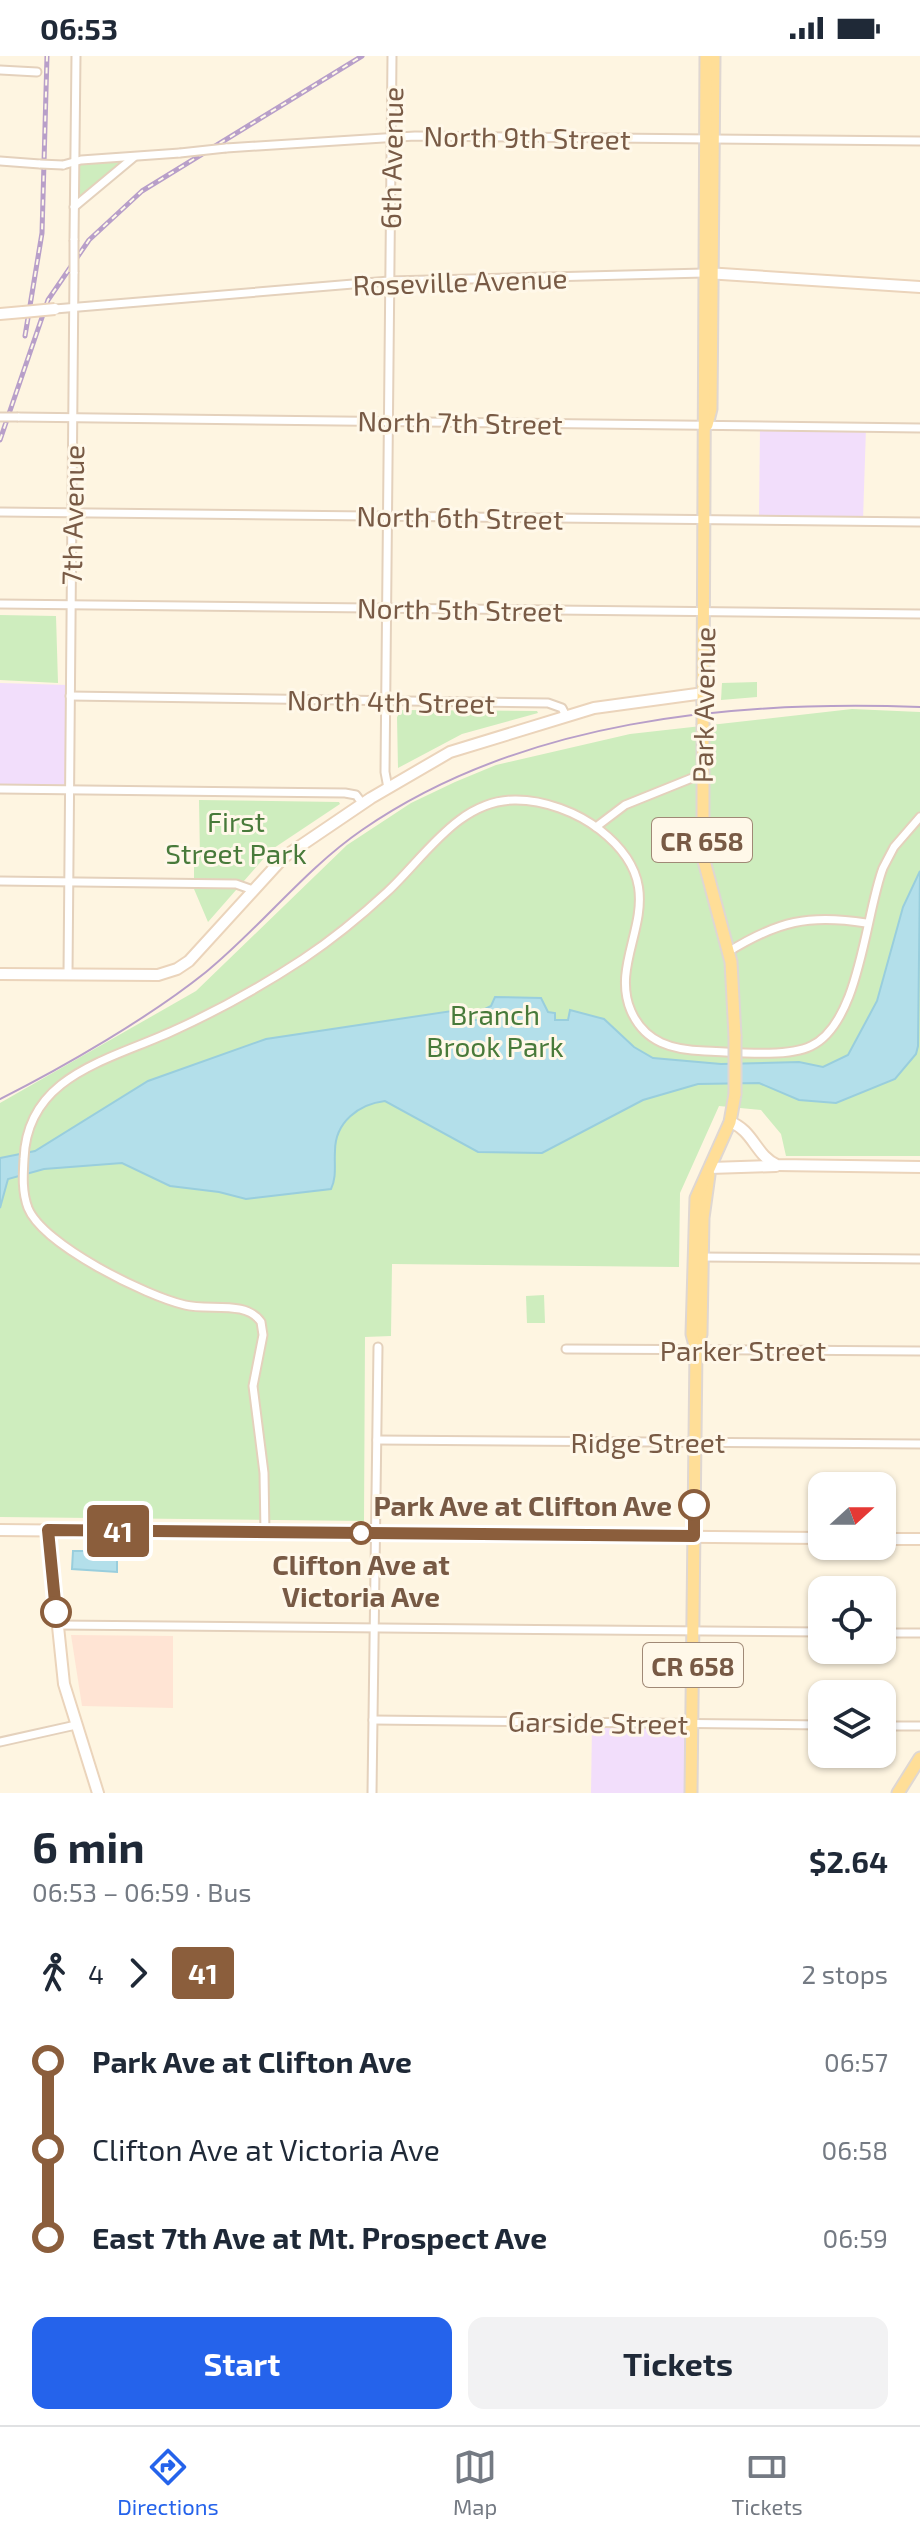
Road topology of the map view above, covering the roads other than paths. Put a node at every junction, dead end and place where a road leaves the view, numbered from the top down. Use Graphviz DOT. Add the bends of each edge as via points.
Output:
graph roads {
  1 [pos="76,56"];
  2 [pos="392,56"];
  3 [pos="706,56"];
  4 [pos="714,56"];
  5 [pos="0,70"];
  6 [pos="37,72"];
  7 [pos="391,137"];
  8 [pos="709,139"];
  9 [pos="920,141"];
  10 [pos="135,156"];
  11 [pos="0,161"];
  12 [pos="75,162"];
  13 [pos="74,207"];
  14 [pos="708,273"];
  15 [pos="389,281"];
  16 [pos="920,287"];
  17 [pos="74,308"];
  18 [pos="55,309"];
  19 [pos="0,314"];
  20 [pos="0,417"];
  21 [pos="73,418"];
  22 [pos="388,421"];
  23 [pos="707,425"];
  24 [pos="920,428"];
  25 [pos="0,512"];
  26 [pos="72,513"];
  27 [pos="387,516"];
  28 [pos="705,520"];
  29 [pos="920,522"];
  30 [pos="0,604"];
  31 [pos="71,605"];
  32 [pos="386,609"];
  33 [pos="704,612"];
  34 [pos="920,614"];
  35 [pos="70,696"];
  36 [pos="704,697"];
  37 [pos="385,701"];
  38 [pos="566,716"];
  39 [pos="702,774"];
  40 [pos="388,788"];
  41 [pos="0,789"];
  42 [pos="69,790"];
  43 [pos="362,803"];
  44 [pos="920,817"];
  45 [pos="596,827"];
  46 [pos="0,881"];
  47 [pos="68,882"];
  48 [pos="253,890"];
  49 [pos="866,923"];
  50 [pos="728,952"];
  51 [pos="0,974"];
  52 [pos="68,974"];
  53 [pos="730,1122"];
  54 [pos="782,1166"];
  55 [pos="920,1167"];
  56 [pos="710,1168"];
  57 [pos="697,1257"];
  58 [pos="920,1259"];
  59 [pos="378,1347"];
  60 [pos="566,1349"];
  61 [pos="696,1349"];
  62 [pos="920,1351"];
  63 [pos="377,1440"];
  64 [pos="695,1442"];
  65 [pos="920,1444"];
  66 [pos="0,1530"];
  67 [pos="48,1530"];
  68 [pos="265,1533"];
  69 [pos="375,1533"];
  70 [pos="694,1536"];
  71 [pos="808,1538"];
  72 [pos="896,1539"];
  73 [pos="920,1539"];
  74 [pos="57,1625"];
  75 [pos="374,1628"];
  76 [pos="693,1631"];
  77 [pos="808,1632"];
  78 [pos="896,1633"];
  79 [pos="920,1633"];
  80 [pos="373,1720"];
  81 [pos="692,1723"];
  82 [pos="76,1725"];
  83 [pos="808,1725"];
  84 [pos="896,1726"];
  85 [pos="920,1726"];
  86 [pos="0,1742"];
  87 [pos="920,1758"];
  88 [pos="98,1793"];
  89 [pos="372,1793"];
  90 [pos="691,1793"];
  91 [pos="898,1793"];
  1 -- 12 [label="street, 7th Avenue"];
  2 -- 7 [label="street, 6th Avenue"];
  3 -- 8 [label="main road, Park Avenue / CR 658"];
  4 -- 8 [label="main road, Park Avenue / CR 658"];
  5 -- 6 [label="street"];
  7 -- 8 [label="street, North 9th Street"];
  7 -- 10 [label="street, North 9th Street, bridge"];
  7 -- 15 [label="street, 6th Avenue"];
  8 -- 9 [label="street, North 9th Street"];
  8 -- 14 [label="main road, Park Avenue / CR 658"];
  10 -- 12 [label="street, North 9th Street"];
  10 -- 13 [label="street"];
  11 -- 12 [label="street, North 9th Street, bridge"];
  12 -- 13 [label="street, 7th Avenue"];
  13 -- 17 [label="street, 7th Avenue, bridge"];
  14 -- 15 [label="street, Roseville Avenue"];
  14 -- 16 [label="main road, Roseville Avenue"];
  14 -- 23 [label="main road, Park Avenue / CR 658" via="702,409"];
  15 -- 17 [label="street, Roseville Avenue"];
  15 -- 22 [label="street, 6th Avenue"];
  17 -- 18 [label="street, Roseville Avenue"];
  17 -- 21 [label="street, 7th Avenue"];
  18 -- 19 [label="main road, Roseville Avenue, bridge"];
  20 -- 21 [label="street, North 7th Street, bridge"];
  21 -- 22 [label="street, North 7th Street"];
  21 -- 26 [label="street, 7th Avenue"];
  22 -- 23 [label="street, North 7th Street"];
  22 -- 27 [label="street, 6th Avenue"];
  23 -- 24 [label="street, North 7th Street"];
  23 -- 28 [label="main road, Park Avenue / CR 658"];
  25 -- 26 [label="street, North 6th Street"];
  26 -- 27 [label="street, North 6th Street"];
  26 -- 31 [label="street, 7th Avenue"];
  27 -- 28 [label="street, North 6th Street"];
  27 -- 32 [label="street, 6th Avenue"];
  28 -- 29 [label="street, North 6th Street"];
  28 -- 33 [label="main road, Park Avenue / CR 658"];
  30 -- 31 [label="street, North 5th Street"];
  31 -- 32 [label="street, North 5th Street"];
  31 -- 35 [label="street, 7th Avenue"];
  32 -- 33 [label="street, North 5th Street"];
  32 -- 37 [label="street, 6th Avenue"];
  33 -- 34 [label="street, North 5th Street"];
  33 -- 36 [label="main road, Park Avenue / CR 658"];
  35 -- 37 [label="street, North 4th Street"];
  35 -- 42 [label="street, 7th Avenue"];
  36 -- 38 [label="main road" via="599,707"];
  36 -- 39 [label="main road, Park Avenue / CR 658, bridge"];
  37 -- 38 [label="street, North 4th Street" via="553,703"];
  37 -- 40 [label="street, 6th Avenue"];
  38 -- 40 [label="main road" via="459,748"];
  39 -- 45 [label="street" via="625,805"];
  39 -- 50 [label="main road, Park Avenue / CR 658" via="705,867"];
  40 -- 43 [label="main road"];
  41 -- 42 [label="street"];
  42 -- 43 [label="street" via="345,793"];
  42 -- 47 [label="street, 7th Avenue"];
  43 -- 48 [label="main road" via="284,857"];
  44 -- 49 [label="street" via="886,861"];
  45 -- 49 [label="street" via="624,852 636,883 639,914 627,977 629,1006 645,1033 667,1045 713,1051 812,1046 835,1024 848,999"];
  45 -- 68 [label="street" via="531,801 503,800 475,810 381,898 303,959 220,1008 96,1063 69,1079 37,1110 25,1142 23,1185 37,1224 65,1248 170,1301 246,1309 260,1319 263,1335 253,1386"];
  46 -- 47 [label="street"];
  47 -- 48 [label="street" via="236,884"];
  47 -- 52 [label="street, 7th Avenue"];
  48 -- 52 [label="main road" via="177,969 158,975"];
  49 -- 50 [label="street" via="806,918"];
  50 -- 53 [label="main road, Park Avenue / CR 658, bridge" via="735,997"];
  51 -- 52 [label="main road"];
  53 -- 54 [label="main road" via="748,1131 768,1160"];
  53 -- 56 [label="main road, Park Avenue / CR 658"];
  54 -- 55 [label="main road"];
  54 -- 56 [label="main road"];
  56 -- 57 [label="main road, Park Avenue / CR 658"];
  57 -- 58 [label="street"];
  57 -- 61 [label="main road, Park Avenue / CR 658" via="692,1334"];
  59 -- 63 [label="street"];
  60 -- 61 [label="street, Parker Street"];
  61 -- 62 [label="street, Parker Street"];
  61 -- 64 [label="main road, Park Avenue / CR 658"];
  63 -- 64 [label="street, Ridge Street"];
  63 -- 69 [label="street"];
  64 -- 65 [label="street, Ridge Street"];
  64 -- 70 [label="main road, Park Avenue / CR 658"];
  66 -- 67 [label="main road"];
  67 -- 68 [label="main road"];
  67 -- 74 [label="main road"];
  68 -- 69 [label="main road"];
  69 -- 70 [label="main road"];
  69 -- 75 [label="street"];
  70 -- 71 [label="main road"];
  70 -- 76 [label="main road, Park Avenue / CR 658"];
  72 -- 73 [label="main road"];
  74 -- 75 [label="street"];
  74 -- 82 [label="main road" via="64,1684"];
  75 -- 76 [label="street"];
  75 -- 80 [label="street"];
  76 -- 77 [label="street"];
  76 -- 81 [label="main road, Park Avenue / CR 658"];
  78 -- 79 [label="street"];
  80 -- 81 [label="street, Garside Street"];
  80 -- 89 [label="street"];
  81 -- 83 [label="street, Garside Street"];
  81 -- 90 [label="main road, Park Avenue / CR 658"];
  82 -- 86 [label="street"];
  82 -- 88 [label="main road"];
  84 -- 85 [label="street"];
  87 -- 91 [label="main road"];
}
